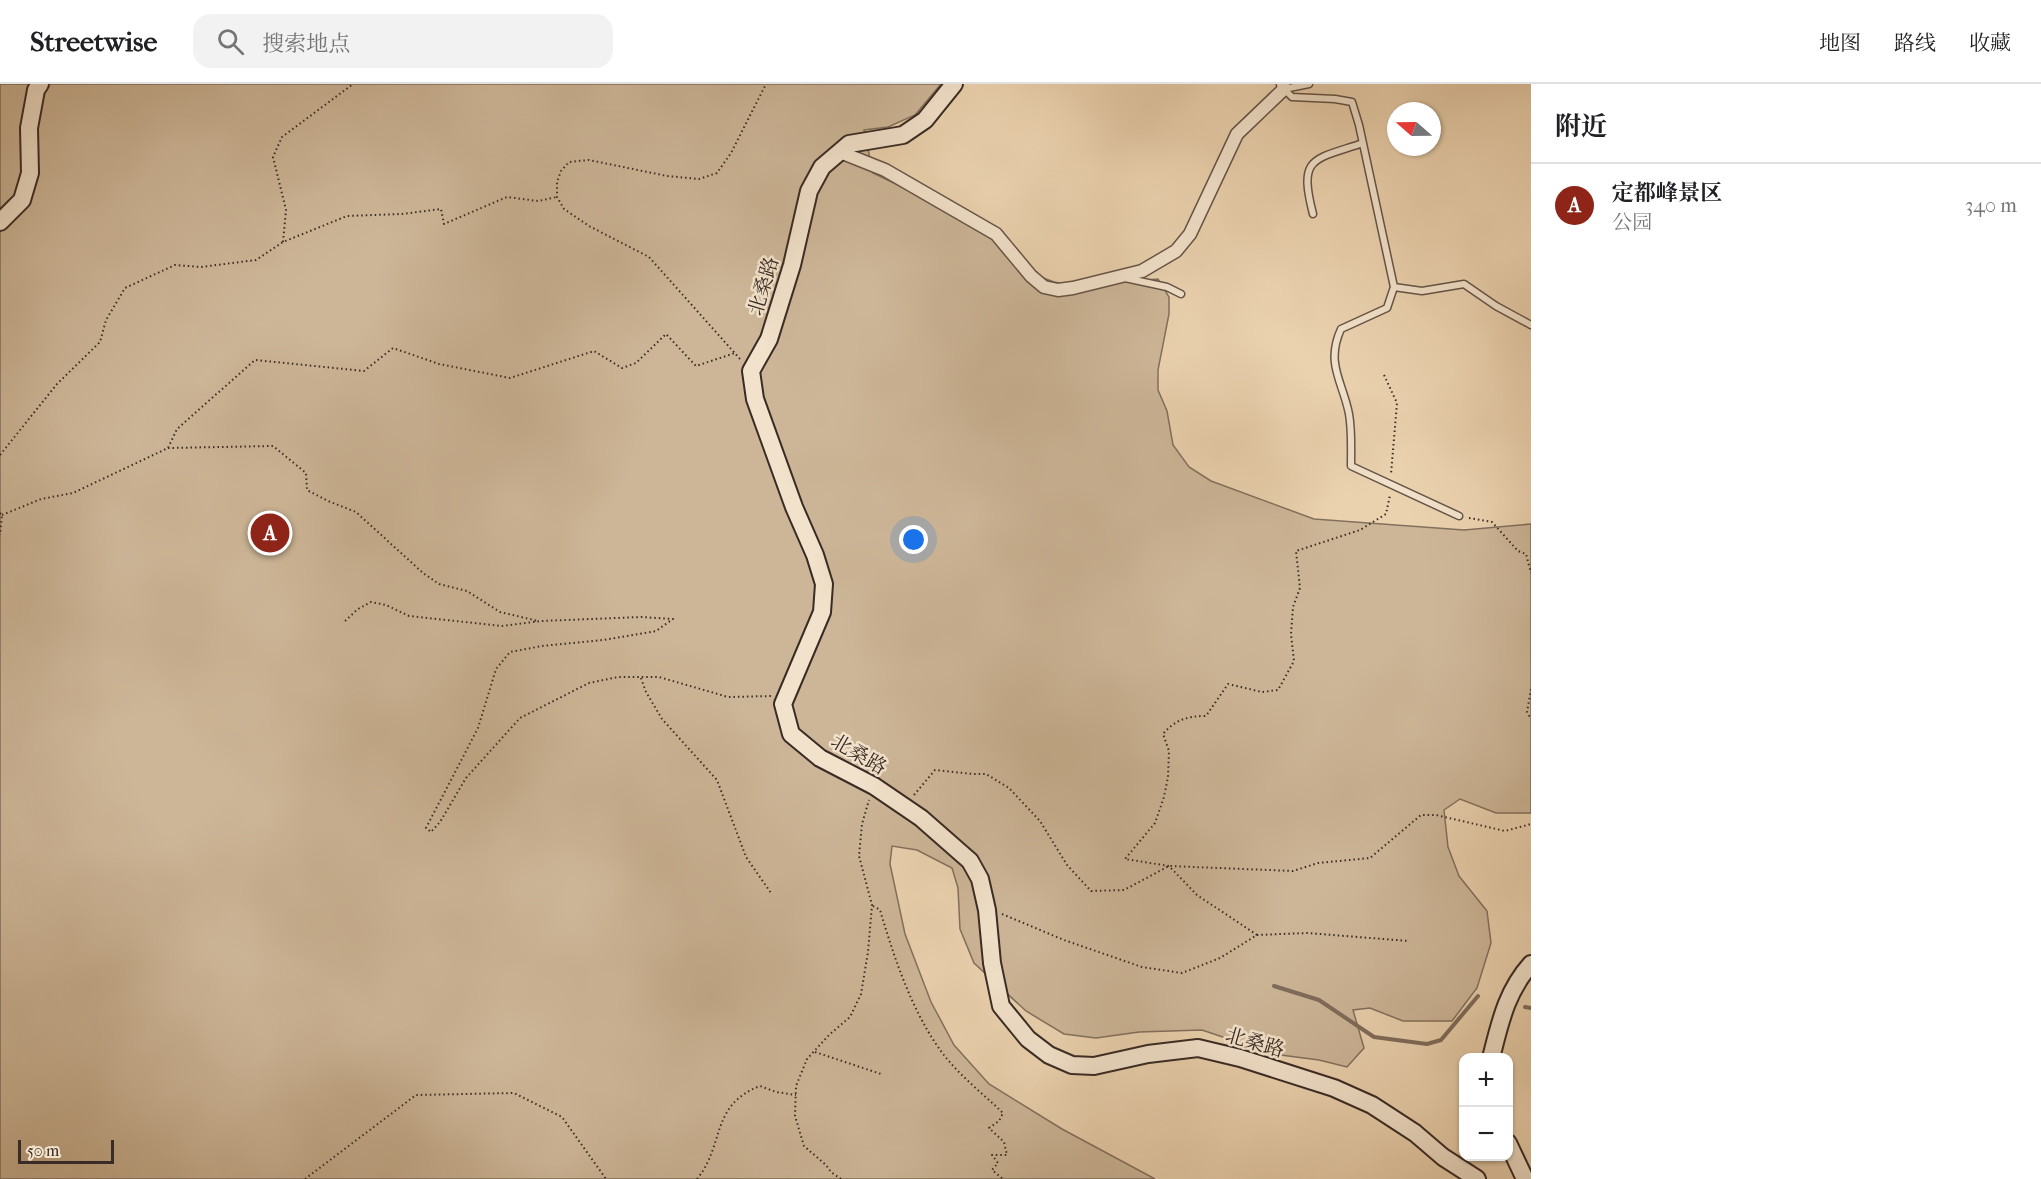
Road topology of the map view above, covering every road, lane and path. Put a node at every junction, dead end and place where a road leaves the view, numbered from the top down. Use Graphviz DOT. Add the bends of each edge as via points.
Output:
graph roads {
  1 [pos="40,84"];
  2 [pos="353,84"];
  3 [pos="766,84"];
  4 [pos="954,84"];
  5 [pos="1310,84"];
  6 [pos="1283,86"];
  7 [pos="1363,143"];
  8 [pos="840,152"];
  9 [pos="556,197"];
  10 [pos="1312,214"];
  11 [pos="0,222"];
  12 [pos="283,243"];
  13 [pos="1119,277"];
  14 [pos="1394,287"];
  15 [pos="1181,294"];
  16 [pos="1531,325"];
  17 [pos="735,353"];
  18 [pos="751,371"];
  19 [pos="1384,375"];
  20 [pos="168,448"];
  21 [pos="0,455"];
  22 [pos="1391,485"];
  23 [pos="1,514"];
  24 [pos="1459,516"];
  25 [pos="0,535"];
  26 [pos="1531,550"];
  27 [pos="1526,554"];
  28 [pos="1531,573"];
  29 [pos="345,621"];
  30 [pos="541,621"];
  31 [pos="641,677"];
  32 [pos="1531,689"];
  33 [pos="783,704"];
  34 [pos="1531,719"];
  35 [pos="874,786"];
  36 [pos="904,806"];
  37 [pos="1531,824"];
  38 [pos="1169,866"];
  39 [pos="771,893"];
  40 [pos="872,906"];
  41 [pos="987,910"];
  42 [pos="1257,935"];
  43 [pos="1409,941"];
  44 [pos="1531,964"];
  45 [pos="814,1052"];
  46 [pos="1492,1053"];
  47 [pos="881,1074"];
  48 [pos="796,1095"];
  49 [pos="1513,1152"];
  50 [pos="305,1179"];
  51 [pos="606,1179"];
  52 [pos="697,1179"];
  53 [pos="841,1179"];
  54 [pos="1003,1179"];
  55 [pos="1477,1179"];
  56 [pos="1525,1179"];
  1 -- 11 [label="street" via="29,128 30,173 22,200"];
  2 -- 12 [label="path" via="282,137 273,158 286,210"];
  3 -- 9 [label="path" via="717,173 699,179 589,160 569,162 561,171"];
  4 -- 8 [label="street, 北桑路" via="926,120 903,135 849,144"];
  5 -- 6 [label="lane"];
  6 -- 7 [label="lane" via="1292,98 1352,102"];
  6 -- 13 [label="street" via="1237,134 1190,234 1176,251 1142,271"];
  7 -- 10 [label="lane" via="1312,163 1306,177"];
  7 -- 14 [label="lane"];
  8 -- 13 [label="street" via="885,170 996,234 1044,286 1058,290"];
  8 -- 18 [label="street, 北桑路" via="822,167 810,191 786,286 768,339"];
  9 -- 12 [label="path" via="538,201 507,197 444,224 441,209 347,216"];
  9 -- 17 [label="path" via="564,209 589,226 649,257"];
  12 -- 21 [label="path" via="256,260 201,267 176,265 125,288 106,320 100,342 57,384"];
  13 -- 15 [label="lane" via="1167,287"];
  14 -- 16 [label="lane" via="1422,291 1464,284"];
  14 -- 22 [label="lane" via="1387,308 1341,329 1336,340 1335,371 1349,414 1351,466"];
  17 -- 18 [label="path"];
  17 -- 20 [label="path" via="696,366 666,334 636,363 622,368 594,351 510,378 439,364 393,348 364,371 255,360 177,429"];
  18 -- 33 [label="street" via="755,399 824,584 822,612"];
  19 -- 22 [label="path" via="1397,403"];
  20 -- 23 [label="path" via="73,493 40,499"];
  20 -- 30 [label="path" via="273,446 306,473 307,489 356,512 439,584 467,591 500,612"];
  22 -- 24 [label="lane"];
  22 -- 38 [label="path" via="1386,514 1360,530 1296,551 1300,588 1293,607 1294,661 1278,690 1262,692 1227,684 1206,716 1191,716 1172,723 1163,734 1170,751 1164,797 1155,822 1125,859"];
  23 -- 25 [label="path"];
  24 -- 27 [label="path" via="1492,522 1518,551"];
  26 -- 27 [label="path"];
  27 -- 28 [label="path"];
  29 -- 30 [label="path" via="371,602 432,620 502,626"];
  30 -- 31 [label="path" via="673,619 656,632 510,652 496,669 478,728 426,828 431,832 466,778 520,718 589,683"];
  31 -- 33 [label="path" via="659,678 728,697 775,695"];
  31 -- 39 [label="path" via="662,719 717,780 746,857"];
  32 -- 34 [label="path" via="1527,712"];
  33 -- 35 [label="street, 北桑路" via="791,734 820,758"];
  35 -- 36 [label="street, 北桑路"];
  35 -- 40 [label="path" via="862,824 859,856"];
  36 -- 38 [label="path" via="935,770 986,774 1009,788 1040,821 1067,865 1091,891 1124,890"];
  36 -- 41 [label="street, 北桑路" via="970,861 980,879"];
  37 -- 38 [label="path" via="1505,831 1421,815 1370,858 1318,862 1293,871"];
  38 -- 42 [label="path" via="1197,896"];
  40 -- 45 [label="path" via="861,994 850,1017"];
  40 -- 54 [label="path" via="880,910 891,950 916,1009 939,1048 1003,1113 989,1128 1004,1142 1007,1155 992,1155 998,1163 992,1170"];
  41 -- 42 [label="path" via="1142,967 1182,973 1220,958"];
  41 -- 55 [label="street, 北桑路" via="1001,1006 1028,1039 1049,1055 1072,1065 1094,1066 1198,1048 1240,1058 1334,1088 1372,1105"];
  42 -- 43 [label="path" via="1307,933"];
  44 -- 46 [label="street" via="1504,1007"];
  45 -- 47 [label="path"];
  45 -- 48 [label="path" via="807,1059"];
  48 -- 52 [label="path" via="760,1086 747,1091 725,1112 707,1167"];
  48 -- 53 [label="path" via="795,1116 804,1146"];
  49 -- 56 [label="street"];
  50 -- 51 [label="path" via="416,1095 514,1093 562,1117"];
}
